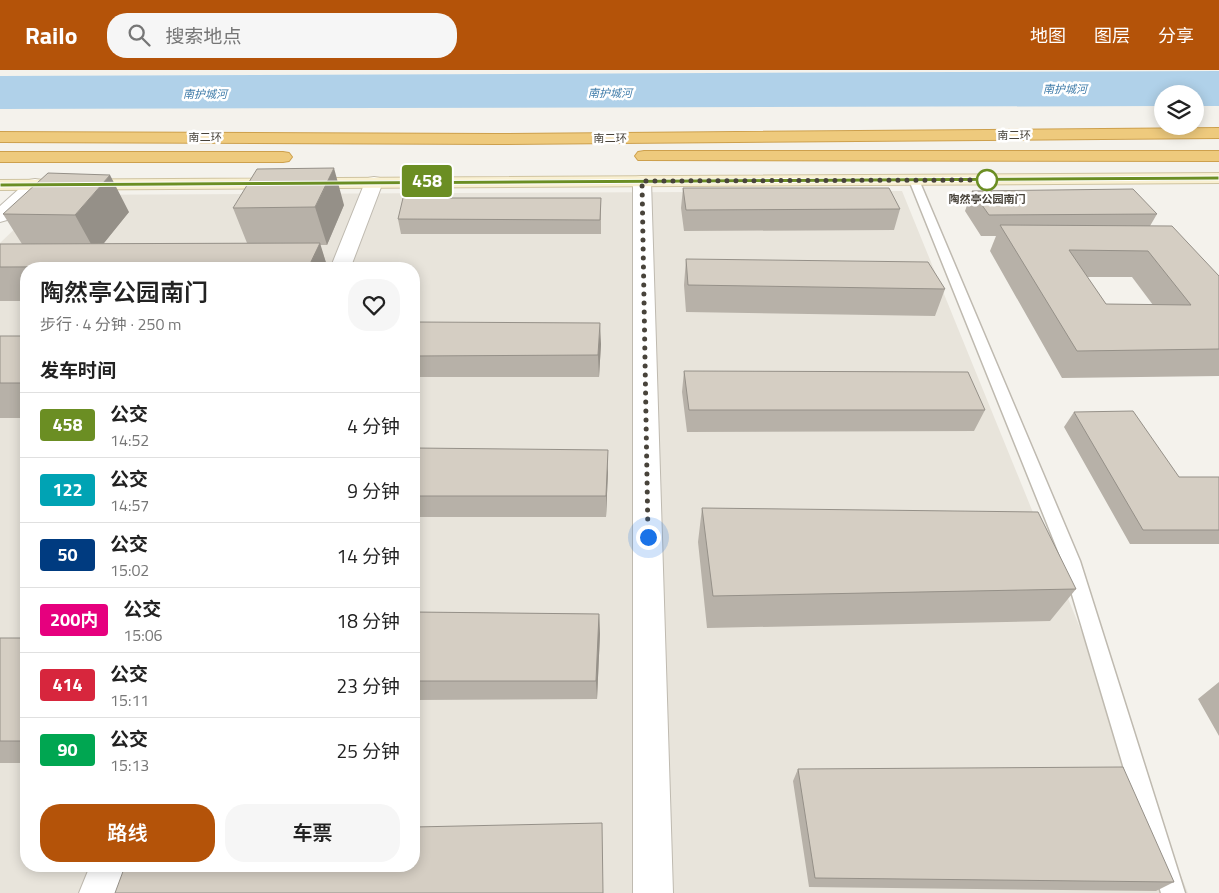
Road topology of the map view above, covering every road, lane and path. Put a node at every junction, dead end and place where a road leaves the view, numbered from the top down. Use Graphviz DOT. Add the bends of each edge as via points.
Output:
graph roads {
  1 [pos="0,128"];
  2 [pos="1219,133"];
  3 [pos="0,137"];
  4 [pos="153,137"];
  5 [pos="1137,156"];
  6 [pos="1219,156"];
  7 [pos="0,157"];
  8 [pos="302,157"];
  9 [pos="1219,164"];
  10 [pos="636,169"];
  11 [pos="1219,178"];
  12 [pos="914,180"];
  13 [pos="374,182"];
  14 [pos="35,184"];
  15 [pos="0,185"];
  16 [pos="0,216"];
  17 [pos="343,262"];
  18 [pos="108,872"];
  19 [pos="99,893"];
  20 [pos="653,893"];
  21 [pos="1173,893"];
  1 -- 4 [label="highway" via="101,129"];
  2 -- 4 [label="highway, 南二环" via="495,139"];
  3 -- 4 [label="highway, 南二环"];
  5 -- 6 [label="highway, 南二环"];
  5 -- 9 [label="highway"];
  5 -- 10 [label="highway, 南二环"];
  7 -- 8 [label="highway, 南二环"];
  10 -- 12 [label="street"];
  10 -- 13 [label="street"];
  10 -- 20 [label="street"];
  11 -- 12 [label="street"];
  12 -- 21 [label="lane" via="1072,561"];
  13 -- 14 [label="street"];
  13 -- 17 [label="street"];
  14 -- 15 [label="street"];
  14 -- 16 [label="street"];
  18 -- 19 [label="street"];
}
